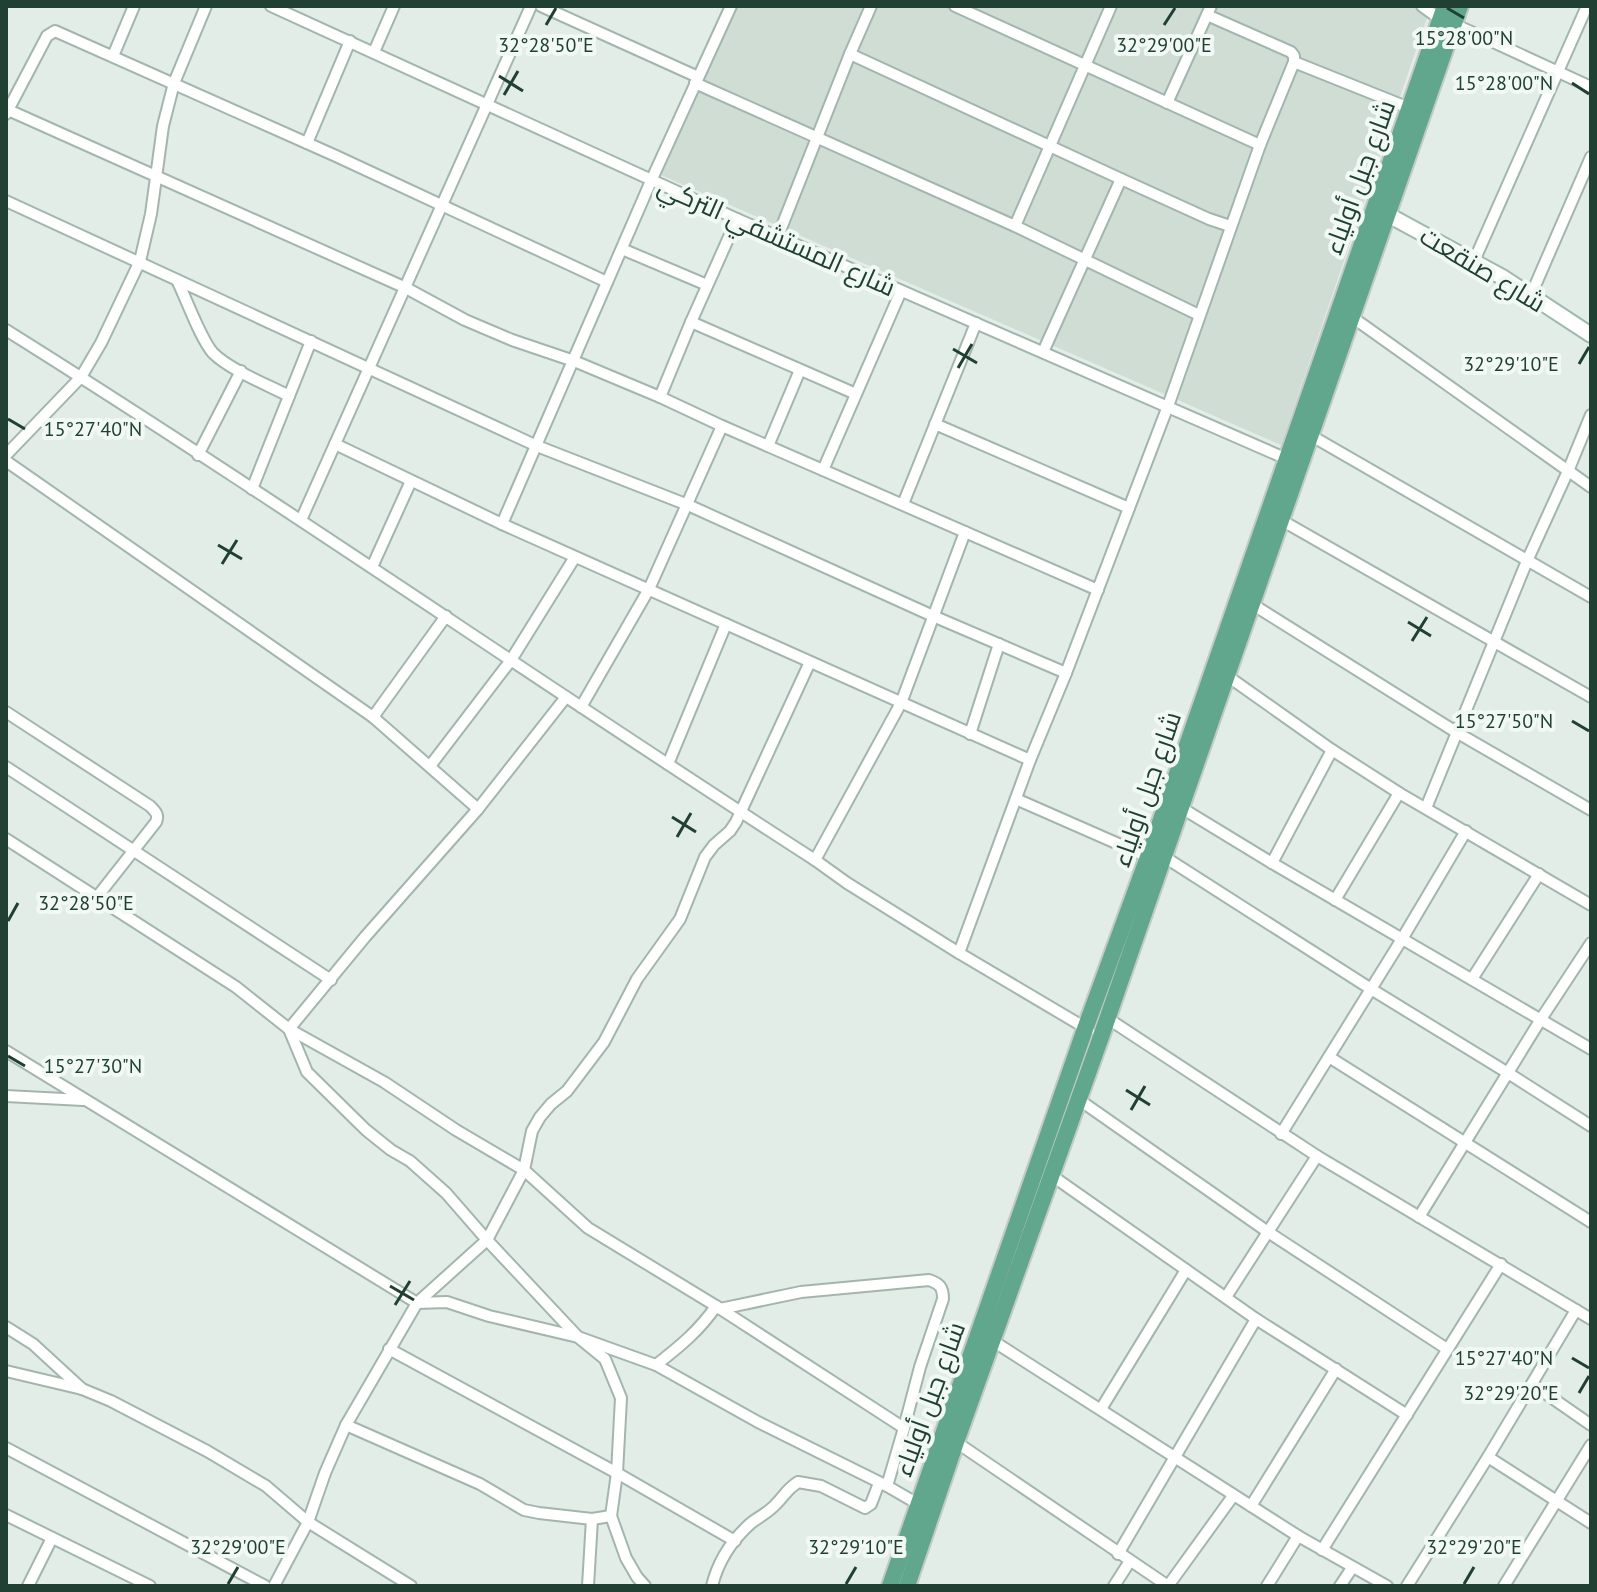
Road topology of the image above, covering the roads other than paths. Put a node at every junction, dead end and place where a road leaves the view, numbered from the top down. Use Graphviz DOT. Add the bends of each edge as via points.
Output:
graph roads {
  1 [pos="134,6"];
  2 [pos="206,6"];
  3 [pos="271,6"];
  4 [pos="394,6"];
  5 [pos="531,6"];
  6 [pos="541,6"];
  7 [pos="731,6"];
  8 [pos="871,6"];
  9 [pos="955,6"];
  10 [pos="1111,6"];
  11 [pos="1422,6"];
  12 [pos="1460,6"];
  13 [pos="1587,6"];
  14 [pos="1209,10"];
  15 [pos="1446,16"];
  16 [pos="350,41"];
  17 [pos="374,52"];
  18 [pos="850,54"];
  19 [pos="113,56"];
  20 [pos="1294,62"];
  21 [pos="1085,65"];
  22 [pos="1558,71"];
  23 [pos="696,80"];
  24 [pos="174,83"];
  25 [pos="1591,87"];
  26 [pos="1167,103"];
  27 [pos="487,106"];
  28 [pos="1409,108"];
  29 [pos="7,111"];
  30 [pos="816,138"];
  31 [pos="307,143"];
  32 [pos="1050,145"];
  33 [pos="1260,145"];
  34 [pos="1591,157"];
  35 [pos="156,177"];
  36 [pos="1121,179"];
  37 [pos="651,181"];
  38 [pos="6,201"];
  39 [pos="443,207"];
  40 [pos="1381,211"];
  41 [pos="737,219"];
  42 [pos="1015,226"];
  43 [pos="1230,226"];
  44 [pos="778,236"];
  45 [pos="622,249"];
  46 [pos="1084,260"];
  47 [pos="140,261"];
  48 [pos="1474,261"];
  49 [pos="177,280"];
  50 [pos="607,282"];
  51 [pos="707,285"];
  52 [pos="406,288"];
  53 [pos="901,291"];
  54 [pos="1531,295"];
  55 [pos="1199,315"];
  56 [pos="1352,317"];
  57 [pos="691,322"];
  58 [pos="976,323"];
  59 [pos="6,330"];
  60 [pos="1591,335"];
  61 [pos="311,341"];
  62 [pos="1043,352"];
  63 [pos="574,361"];
  64 [pos="370,369"];
  65 [pos="800,370"];
  66 [pos="241,371"];
  67 [pos="81,377"];
  68 [pos="856,394"];
  69 [pos="289,396"];
  70 [pos="660,397"];
  71 [pos="1168,406"];
  72 [pos="1591,415"];
  73 [pos="935,424"];
  74 [pos="722,426"];
  75 [pos="1310,435"];
  76 [pos="335,444"];
  77 [pos="537,446"];
  78 [pos="768,446"];
  79 [pos="6,455"];
  80 [pos="198,455"];
  81 [pos="1287,459"];
  82 [pos="6,461"];
  83 [pos="823,470"];
  84 [pos="1568,471"];
  85 [pos="411,481"];
  86 [pos="1591,487"];
  87 [pos="252,489"];
  88 [pos="903,504"];
  89 [pos="688,505"];
  90 [pos="1129,508"];
  91 [pos="301,520"];
  92 [pos="1281,520"];
  93 [pos="502,524"];
  94 [pos="965,532"];
  95 [pos="575,557"];
  96 [pos="1527,561"];
  97 [pos="372,567"];
  98 [pos="649,589"];
  99 [pos="1098,590"];
  100 [pos="1591,597"];
  101 [pos="1252,604"];
  102 [pos="446,616"];
  103 [pos="933,616"];
  104 [pos="726,624"];
  105 [pos="1494,642"];
  106 [pos="999,644"];
  107 [pos="511,660"];
  108 [pos="810,662"];
  109 [pos="1066,673"];
  110 [pos="1226,675"];
  111 [pos="566,697"];
  112 [pos="1591,697"];
  113 [pos="901,703"];
  114 [pos="581,707"];
  115 [pos="6,712"];
  116 [pos="373,717"];
  117 [pos="1456,732"];
  118 [pos="970,734"];
  119 [pos="1332,750"];
  120 [pos="1030,760"];
  121 [pos="668,764"];
  122 [pos="430,766"];
  123 [pos="6,767"];
  124 [pos="1399,793"];
  125 [pos="1016,799"];
  126 [pos="1180,807"];
  127 [pos="1426,808"];
  128 [pos="478,809"];
  129 [pos="1591,810"];
  130 [pos="741,812"];
  131 [pos="1466,831"];
  132 [pos="6,839"];
  133 [pos="133,852"];
  134 [pos="1156,857"];
  135 [pos="815,860"];
  136 [pos="1272,863"];
  137 [pos="1539,874"];
  138 [pos="97,897"];
  139 [pos="1335,900"];
  140 [pos="1591,905"];
  141 [pos="1402,939"];
  142 [pos="1591,943"];
  143 [pos="959,953"];
  144 [pos="1472,979"];
  145 [pos="331,980"];
  146 [pos="1371,989"];
  147 [pos="1541,1019"];
  148 [pos="1098,1027"];
  149 [pos="289,1029"];
  150 [pos="1591,1049"];
  151 [pos="6,1052"];
  152 [pos="1329,1057"];
  153 [pos="1508,1073"];
  154 [pos="6,1096"];
  155 [pos="1078,1099"];
  156 [pos="85,1101"];
  157 [pos="1591,1126"];
  158 [pos="1281,1134"];
  159 [pos="1465,1142"];
  160 [pos="1317,1156"];
  161 [pos="524,1170"];
  162 [pos="1051,1175"];
  163 [pos="1419,1217"];
  164 [pos="1591,1222"];
  165 [pos="1268,1232"];
  166 [pos="487,1240"];
  167 [pos="1501,1264"];
  168 [pos="1186,1270"];
  169 [pos="1226,1297"];
  170 [pos="417,1303"];
  171 [pos="718,1307"];
  172 [pos="1576,1310"];
  173 [pos="1256,1319"];
  174 [pos="1591,1319"];
  175 [pos="6,1327"];
  176 [pos="578,1337"];
  177 [pos="993,1341"];
  178 [pos="389,1349"];
  179 [pos="1447,1349"];
  180 [pos="656,1365"];
  181 [pos="1336,1369"];
  182 [pos="6,1371"];
  183 [pos="1532,1384"];
  184 [pos="82,1389"];
  185 [pos="1101,1409"];
  186 [pos="1407,1415"];
  187 [pos="346,1425"];
  188 [pos="1591,1425"];
  189 [pos="904,1428"];
  190 [pos="956,1442"];
  191 [pos="1591,1445"];
  192 [pos="6,1448"];
  193 [pos="1488,1457"];
  194 [pos="1175,1458"];
  195 [pos="617,1473"];
  196 [pos="883,1484"];
  197 [pos="1233,1496"];
  198 [pos="1557,1501"];
  199 [pos="918,1504"];
  200 [pos="1251,1506"];
  201 [pos="6,1515"];
  202 [pos="611,1516"];
  203 [pos="592,1519"];
  204 [pos="308,1522"];
  205 [pos="1591,1523"];
  206 [pos="1298,1536"];
  207 [pos="52,1538"];
  208 [pos="735,1541"];
  209 [pos="1322,1550"];
  210 [pos="1118,1554"];
  211 [pos="1130,1561"];
  212 [pos="1352,1568"];
  213 [pos="28,1586"];
  214 [pos="150,1586"];
  215 [pos="265,1586"];
  216 [pos="274,1586"];
  217 [pos="411,1586"];
  218 [pos="588,1586"];
  219 [pos="645,1586"];
  220 [pos="712,1586"];
  221 [pos="890,1586"];
  222 [pos="907,1586"];
  223 [pos="1114,1586"];
  224 [pos="1168,1586"];
  225 [pos="1267,1586"];
  226 [pos="1340,1586"];
  227 [pos="1387,1586"];
  228 [pos="1407,1586"];
  229 [pos="1504,1586"];
  1 -- 19 [label="street"];
  2 -- 24 [label="street"];
  3 -- 16 [label="street, شارع المستشفي التركي"];
  4 -- 17 [label="street"];
  5 -- 27 [label="street"];
  6 -- 23 [label="street"];
  7 -- 23 [label="street"];
  8 -- 18 [label="street"];
  9 -- 21 [label="street"];
  10 -- 21 [label="street"];
  11 -- 15 [label="street"];
  12 -- 15 [label="main road, شارع جبل أولياء"];
  13 -- 22 [label="street"];
  14 -- 20 [label="street" via="1291,52"];
  14 -- 26 [label="street"];
  15 -- 22 [label="street"];
  15 -- 28 [label="main road, شارع جبل أولياء"];
  15 -- 40 [label="main road, شارع جبل أولياء"];
  16 -- 17 [label="street, شارع المستشفي التركي"];
  16 -- 31 [label="street"];
  17 -- 27 [label="street, شارع المستشفي التركي"];
  18 -- 30 [label="street"];
  18 -- 32 [label="street"];
  19 -- 24 [label="street"];
  19 -- 29 [label="street" via="51,33"];
  20 -- 28 [label="street"];
  20 -- 33 [label="street"];
  21 -- 26 [label="street"];
  21 -- 32 [label="street"];
  22 -- 25 [label="street"];
  22 -- 48 [label="street"];
  23 -- 30 [label="street"];
  23 -- 37 [label="street"];
  24 -- 31 [label="street"];
  24 -- 35 [label="street"];
  26 -- 33 [label="street"];
  27 -- 37 [label="street, شارع المستشفي التركي"];
  27 -- 39 [label="street"];
  28 -- 40 [label="main road, شارع جبل أولياء"];
  29 -- 35 [label="street"];
  30 -- 42 [label="street"];
  30 -- 44 [label="street"];
  31 -- 39 [label="street"];
  32 -- 36 [label="street"];
  32 -- 42 [label="street"];
  33 -- 43 [label="street"];
  34 -- 54 [label="street"];
  35 -- 47 [label="street"];
  35 -- 52 [label="street"];
  36 -- 43 [label="street"];
  36 -- 46 [label="street"];
  37 -- 41 [label="street, شارع المستشفي التركي"];
  37 -- 45 [label="street"];
  38 -- 47 [label="street"];
  39 -- 50 [label="street"];
  39 -- 52 [label="street"];
  40 -- 48 [label="street, شارع صنقعت"];
  40 -- 56 [label="main road, شارع جبل أولياء"];
  40 -- 81 [label="main road, شارع جبل أولياء"];
  41 -- 44 [label="street, شارع المستشفي التركي"];
  41 -- 51 [label="street"];
  42 -- 46 [label="street"];
  43 -- 55 [label="street"];
  44 -- 53 [label="street, شارع المستشفي التركي"];
  45 -- 50 [label="street"];
  45 -- 51 [label="street"];
  46 -- 55 [label="street"];
  46 -- 62 [label="street"];
  47 -- 49 [label="street"];
  47 -- 67 [label="street"];
  48 -- 54 [label="street, شارع صنقعت"];
  49 -- 61 [label="street"];
  49 -- 66 [label="street" via="210,350"];
  50 -- 63 [label="street"];
  51 -- 57 [label="street"];
  52 -- 63 [label="street" via="465,320"];
  52 -- 64 [label="street"];
  53 -- 58 [label="street, شارع المستشفي التركي"];
  53 -- 68 [label="street"];
  54 -- 60 [label="street, شارع صنقعت"];
  55 -- 71 [label="street"];
  56 -- 75 [label="main road, شارع جبل أولياء"];
  56 -- 84 [label="street"];
  57 -- 65 [label="street"];
  57 -- 70 [label="street"];
  58 -- 62 [label="street, شارع المستشفي التركي"];
  58 -- 73 [label="street"];
  59 -- 67 [label="street"];
  61 -- 64 [label="street"];
  61 -- 69 [label="street"];
  62 -- 71 [label="street, شارع المستشفي التركي"];
  63 -- 70 [label="street"];
  63 -- 77 [label="street"];
  64 -- 76 [label="street"];
  64 -- 77 [label="street"];
  65 -- 68 [label="street"];
  65 -- 78 [label="street"];
  66 -- 69 [label="street"];
  66 -- 80 [label="street"];
  67 -- 79 [label="street"];
  67 -- 80 [label="street"];
  68 -- 83 [label="street"];
  69 -- 87 [label="street"];
  70 -- 74 [label="street"];
  71 -- 81 [label="street, شارع المستشفي التركي"];
  71 -- 90 [label="street"];
  72 -- 84 [label="street"];
  73 -- 88 [label="street"];
  73 -- 90 [label="street"];
  74 -- 78 [label="street"];
  74 -- 89 [label="street"];
  75 -- 92 [label="main road, شارع جبل أولياء"];
  75 -- 96 [label="street"];
  76 -- 85 [label="street"];
  76 -- 91 [label="street"];
  77 -- 89 [label="street"];
  77 -- 93 [label="street"];
  78 -- 83 [label="street"];
  80 -- 87 [label="street"];
  81 -- 134 [label="main road, شارع جبل أولياء"];
  82 -- 116 [label="street"];
  83 -- 88 [label="street"];
  84 -- 86 [label="street"];
  84 -- 96 [label="street"];
  85 -- 93 [label="street"];
  85 -- 97 [label="street"];
  87 -- 91 [label="street"];
  88 -- 94 [label="street"];
  89 -- 98 [label="street"];
  89 -- 103 [label="street"];
  90 -- 99 [label="street"];
  91 -- 97 [label="street"];
  92 -- 101 [label="main road, شارع جبل أولياء"];
  92 -- 105 [label="street"];
  93 -- 95 [label="street"];
  94 -- 99 [label="street"];
  94 -- 103 [label="street"];
  95 -- 98 [label="street"];
  95 -- 107 [label="street"];
  96 -- 100 [label="street"];
  96 -- 105 [label="street"];
  97 -- 102 [label="street"];
  98 -- 104 [label="street"];
  98 -- 114 [label="street"];
  99 -- 109 [label="street"];
  101 -- 110 [label="main road, شارع جبل أولياء"];
  101 -- 117 [label="street"];
  102 -- 107 [label="street"];
  102 -- 116 [label="street"];
  103 -- 106 [label="street"];
  103 -- 113 [label="street"];
  104 -- 108 [label="street"];
  104 -- 121 [label="street"];
  105 -- 112 [label="street"];
  105 -- 117 [label="street"];
  106 -- 109 [label="street"];
  106 -- 118 [label="street"];
  107 -- 111 [label="street"];
  107 -- 122 [label="street"];
  108 -- 113 [label="street"];
  108 -- 130 [label="street"];
  109 -- 120 [label="street"];
  110 -- 119 [label="street"];
  110 -- 126 [label="main road, شارع جبل أولياء"];
  111 -- 114 [label="street"];
  111 -- 128 [label="street"];
  113 -- 118 [label="street"];
  113 -- 135 [label="street"];
  114 -- 121 [label="street"];
  115 -- 133 [label="street" via="156,812 156,822"];
  116 -- 122 [label="street"];
  117 -- 127 [label="street"];
  117 -- 129 [label="street"];
  118 -- 120 [label="street"];
  119 -- 124 [label="street"];
  119 -- 136 [label="street"];
  120 -- 125 [label="street"];
  121 -- 130 [label="street"];
  122 -- 128 [label="street"];
  123 -- 133 [label="street"];
  124 -- 127 [label="street"];
  124 -- 139 [label="street"];
  125 -- 134 [label="street"];
  125 -- 143 [label="street"];
  126 -- 134 [label="main road, شارع جبل أولياء"];
  126 -- 136 [label="street"];
  127 -- 131 [label="street"];
  128 -- 145 [label="street"];
  130 -- 135 [label="street"];
  130 -- 161 [label="street" via="705,857 680,919 637,979 604,1042 540,1117"];
  131 -- 137 [label="street"];
  131 -- 141 [label="street"];
  132 -- 138 [label="street"];
  133 -- 138 [label="street"];
  133 -- 145 [label="street"];
  134 -- 146 [label="street"];
  134 -- 148 [label="main road, شارع جبل أولياء"];
  134 -- 148 [label="main road, شارع جبل أولياء"];
  135 -- 143 [label="street"];
  136 -- 139 [label="street"];
  137 -- 140 [label="street"];
  137 -- 144 [label="street"];
  138 -- 149 [label="street" via="236,987"];
  139 -- 141 [label="street"];
  141 -- 144 [label="street"];
  141 -- 146 [label="street"];
  142 -- 147 [label="street"];
  143 -- 148 [label="street"];
  144 -- 147 [label="street"];
  145 -- 149 [label="street"];
  146 -- 152 [label="street"];
  146 -- 153 [label="street"];
  147 -- 150 [label="street"];
  147 -- 153 [label="street"];
  148 -- 155 [label="main road, شارع جبل أولياء"];
  148 -- 158 [label="street"];
  148 -- 199 [label="main road, شارع جبل أولياء"];
  149 -- 161 [label="street"];
  149 -- 166 [label="street" via="307,1072 366,1130 446,1193"];
  151 -- 156 [label="street"];
  152 -- 158 [label="street"];
  152 -- 159 [label="street"];
  153 -- 157 [label="street"];
  153 -- 159 [label="street"];
  154 -- 156 [label="street"];
  155 -- 162 [label="main road, شارع جبل أولياء"];
  155 -- 165 [label="street"];
  156 -- 170 [label="street"];
  158 -- 160 [label="street"];
  159 -- 163 [label="street"];
  159 -- 164 [label="street"];
  160 -- 163 [label="street"];
  160 -- 165 [label="street"];
  161 -- 166 [label="street"];
  161 -- 171 [label="street" via="588,1228"];
  162 -- 168 [label="street"];
  162 -- 177 [label="main road, شارع جبل أولياء"];
  163 -- 167 [label="street"];
  165 -- 169 [label="street"];
  165 -- 179 [label="street"];
  166 -- 170 [label="street"];
  166 -- 176 [label="street"];
  167 -- 172 [label="street"];
  167 -- 179 [label="street"];
  168 -- 169 [label="street"];
  168 -- 185 [label="street"];
  169 -- 173 [label="street"];
  170 -- 176 [label="street" via="447,1302"];
  170 -- 178 [label="street"];
  171 -- 180 [label="street"];
  171 -- 189 [label="street"];
  171 -- 189 [label="street" via="801,1292 939,1283 943,1299"];
  172 -- 174 [label="street"];
  172 -- 183 [label="street"];
  173 -- 181 [label="street"];
  173 -- 194 [label="street"];
  175 -- 184 [label="street"];
  176 -- 180 [label="street"];
  176 -- 195 [label="street" via="605,1359 621,1398"];
  177 -- 185 [label="street"];
  177 -- 190 [label="main road, شارع جبل أولياء"];
  178 -- 187 [label="street"];
  178 -- 195 [label="street"];
  179 -- 186 [label="street"];
  180 -- 196 [label="street"];
  181 -- 186 [label="street"];
  181 -- 200 [label="street"];
  182 -- 184 [label="street"];
  183 -- 188 [label="street"];
  183 -- 193 [label="street"];
  184 -- 204 [label="street" via="231,1465"];
  185 -- 194 [label="street"];
  186 -- 209 [label="street"];
  187 -- 203 [label="street" via="480,1484 524,1510"];
  187 -- 204 [label="street"];
  189 -- 196 [label="street"];
  190 -- 210 [label="street"];
  190 -- 222 [label="main road, شارع جبل أولياء"];
  191 -- 198 [label="street"];
  192 -- 215 [label="street"];
  193 -- 198 [label="street"];
  193 -- 228 [label="street"];
  194 -- 197 [label="street"];
  194 -- 210 [label="street"];
  195 -- 202 [label="street"];
  195 -- 208 [label="street"];
  196 -- 199 [label="street"];
  196 -- 208 [label="street" via="865,1508 821,1486 798,1482"];
  197 -- 200 [label="street"];
  197 -- 224 [label="street"];
  198 -- 205 [label="street"];
  198 -- 229 [label="street"];
  199 -- 221 [label="main road, شارع جبل أولياء"];
  200 -- 206 [label="street"];
  201 -- 207 [label="street"];
  202 -- 203 [label="street"];
  202 -- 219 [label="street" via="626,1558"];
  203 -- 218 [label="street"];
  204 -- 216 [label="street"];
  204 -- 217 [label="street"];
  206 -- 209 [label="street"];
  206 -- 225 [label="street"];
  207 -- 213 [label="street"];
  207 -- 214 [label="street"];
  208 -- 220 [label="street" via="721,1559"];
  209 -- 212 [label="street"];
  210 -- 211 [label="street"];
  211 -- 223 [label="street"];
  211 -- 224 [label="street"];
  212 -- 226 [label="street"];
  212 -- 227 [label="street"];
}
